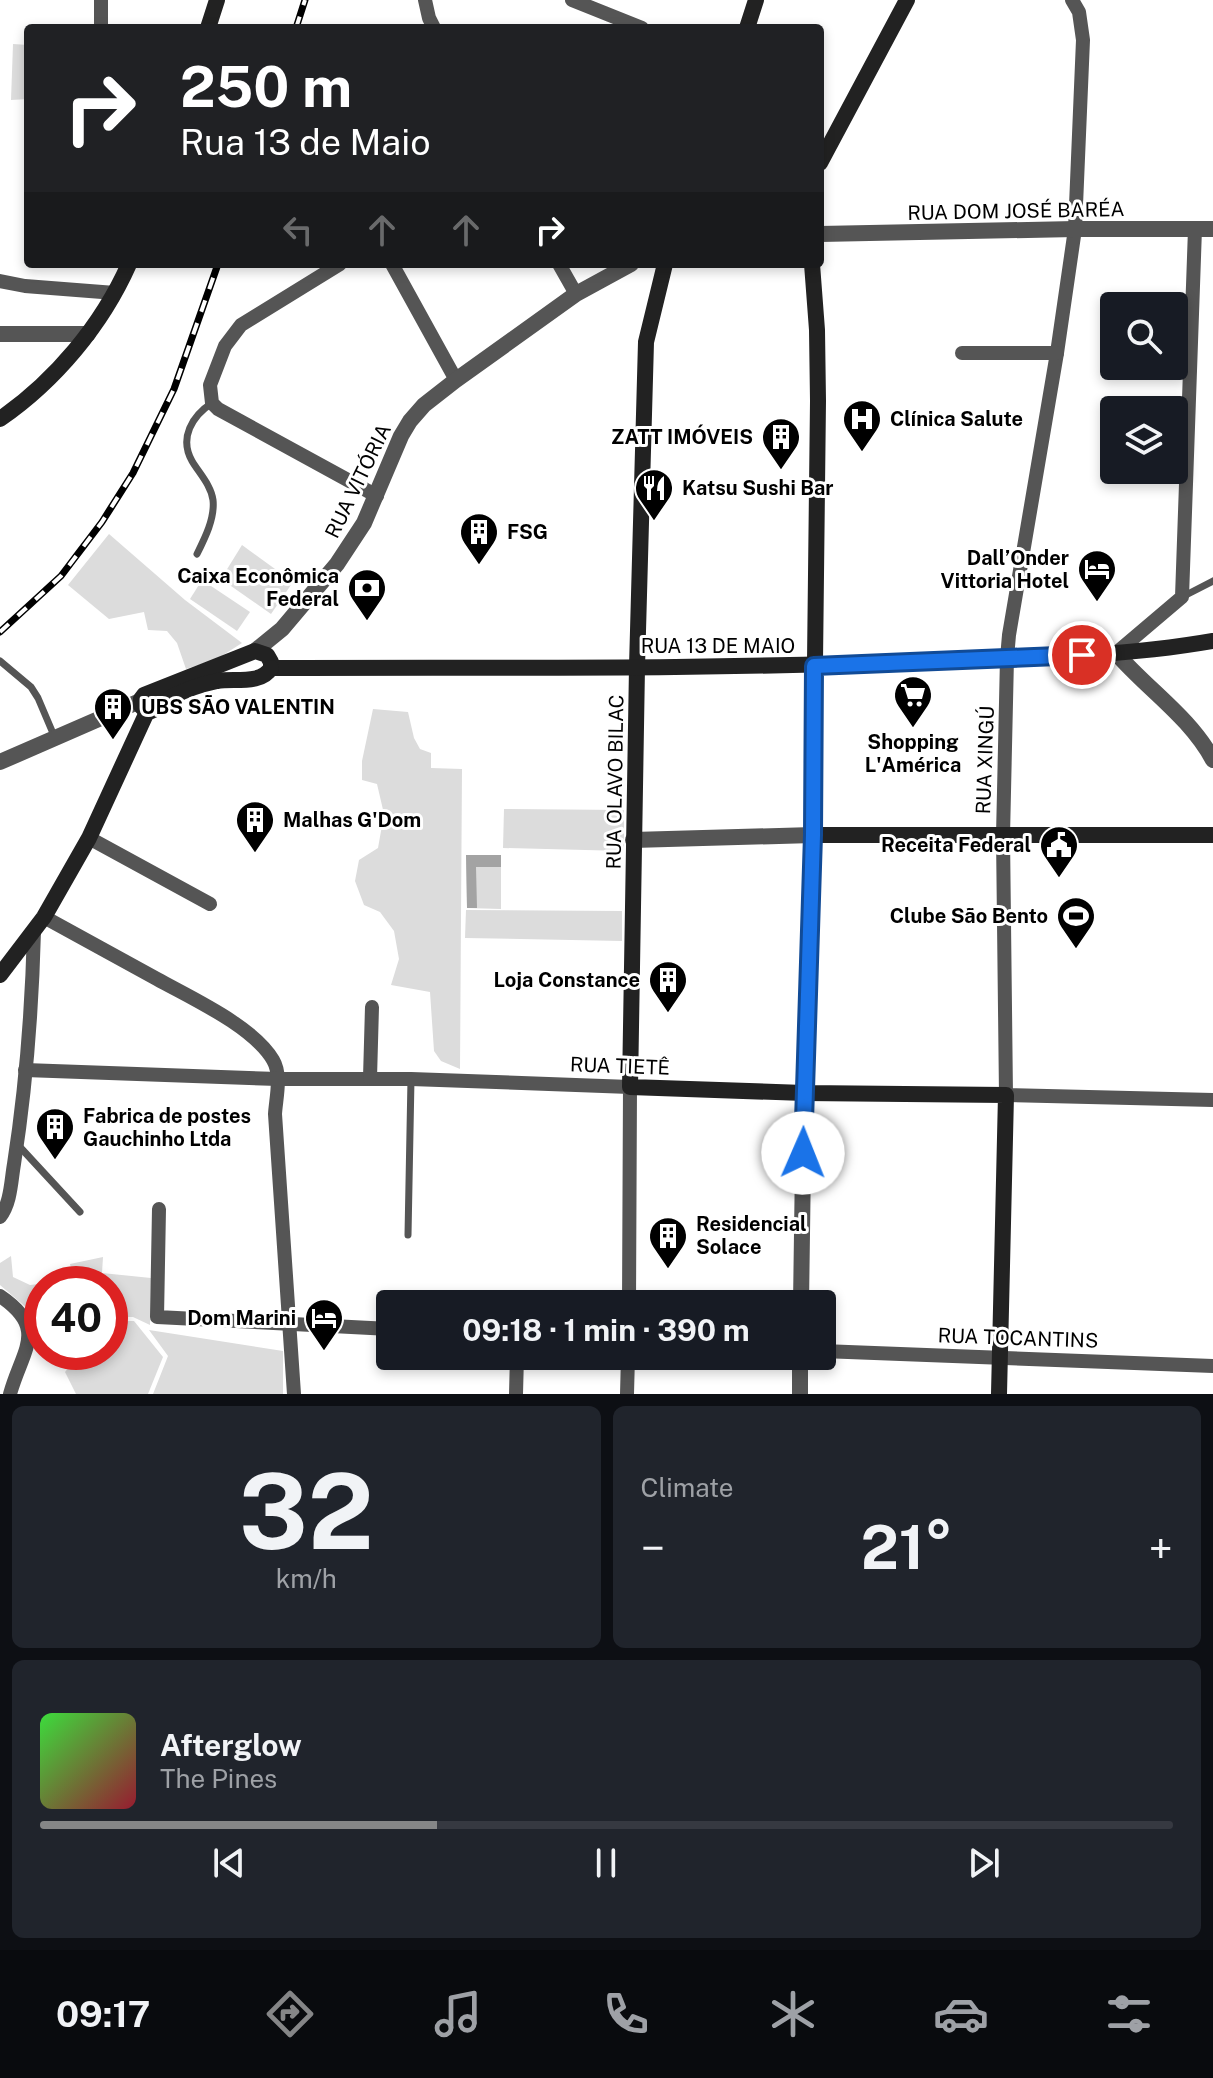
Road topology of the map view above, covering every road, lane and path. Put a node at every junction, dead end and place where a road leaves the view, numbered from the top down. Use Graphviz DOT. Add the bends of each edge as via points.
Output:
graph roads {
  1 [pos="101,0"];
  2 [pos="425,0"];
  3 [pos="572,0"];
  4 [pos="756,0"];
  5 [pos="907,0"];
  6 [pos="1072,0"];
  7 [pos="213,1"];
  8 [pos="101,24"];
  9 [pos="209,24"];
  10 [pos="432,24"];
  11 [pos="632,24"];
  12 [pos="748,24"];
  13 [pos="824,156"];
  14 [pos="1075,229"];
  15 [pos="1195,229"];
  16 [pos="1213,229"];
  17 [pos="824,234"];
  18 [pos="127,268"];
  19 [pos="334,268"];
  20 [pos="394,268"];
  21 [pos="561,268"];
  22 [pos="624,268"];
  23 [pos="664,268"];
  24 [pos="812,268"];
  25 [pos="0,281"];
  26 [pos="115,293"];
  27 [pos="576,294"];
  28 [pos="0,334"];
  29 [pos="88,334"];
  30 [pos="962,353"];
  31 [pos="1057,353"];
  32 [pos="456,380"];
  33 [pos="212,403"];
  34 [pos="0,419"];
  35 [pos="377,496"];
  36 [pos="197,554"];
  37 [pos="1213,581"];
  38 [pos="1182,597"];
  39 [pos="1213,641"];
  40 [pos="253,652"];
  41 [pos="1116,653"];
  42 [pos="1007,658"];
  43 [pos="0,661"];
  44 [pos="814,666"];
  45 [pos="637,667"];
  46 [pos="271,668"];
  47 [pos="255,678"];
  48 [pos="149,703"];
  49 [pos="55,738"];
  50 [pos="1213,760"];
  51 [pos="0,762"];
  52 [pos="813,835"];
  53 [pos="1213,835"];
  54 [pos="1003,836"];
  55 [pos="89,838"];
  56 [pos="633,840"];
  57 [pos="210,904"];
  58 [pos="39,924"];
  59 [pos="0,975"];
  60 [pos="372,1007"];
  61 [pos="25,1070"];
  62 [pos="370,1078"];
  63 [pos="278,1079"];
  64 [pos="411,1079"];
  65 [pos="630,1087"];
  66 [pos="804,1093"];
  67 [pos="1006,1095"];
  68 [pos="1213,1100"];
  69 [pos="17,1145"];
  70 [pos="159,1209"];
  71 [pos="80,1212"];
  72 [pos="0,1217"];
  73 [pos="408,1235"];
  74 [pos="629,1290"];
  75 [pos="801,1290"];
  76 [pos="0,1296"];
  77 [pos="289,1324"];
  78 [pos="376,1328"];
  79 [pos="836,1352"];
  80 [pos="1000,1358"];
  81 [pos="1213,1366"];
  82 [pos="517,1370"];
  83 [pos="628,1370"];
  84 [pos="800,1370"];
  85 [pos="12,1387"];
  86 [pos="294,1394"];
  87 [pos="516,1394"];
  88 [pos="627,1394"];
  89 [pos="800,1394"];
  90 [pos="999,1394"];
  1 -- 8 [label="street"];
  2 -- 10 [label="street"];
  3 -- 11 [label="street"];
  4 -- 12 [label="main road"];
  5 -- 13 [label="main road"];
  6 -- 14 [label="street, RUA XINGÚ" via="1083,40"];
  7 -- 9 [label="main road"];
  14 -- 15 [label="street, RUA DOM JOSÉ BARÉA"];
  14 -- 17 [label="street, RUA DOM JOSÉ BARÉA"];
  14 -- 31 [label="street, RUA XINGÚ"];
  15 -- 16 [label="street, RUA DOM JOSÉ BARÉA"];
  15 -- 38 [label="street"];
  18 -- 26 [label="main road"];
  19 -- 33 [label="street" via="241,325 225,346 210,385"];
  20 -- 32 [label="street"];
  21 -- 27 [label="street"];
  22 -- 27 [label="street, RUA VITÓRIA"];
  23 -- 45 [label="main road, RUA OLAVO BILAC" via="646,342"];
  24 -- 44 [label="main road" via="818,401"];
  25 -- 26 [label="street"];
  26 -- 29 [label="main road"];
  27 -- 32 [label="street, RUA VITÓRIA"];
  28 -- 29 [label="street"];
  29 -- 34 [label="main road" via="51,377"];
  30 -- 31 [label="street"];
  31 -- 42 [label="street, RUA XINGÚ"];
  32 -- 35 [label="street, RUA VITÓRIA" via="410,421"];
  33 -- 35 [label="street"];
  33 -- 36 [label="lane" via="194,417 187,432 187,452 213,499"];
  35 -- 40 [label="street, RUA VITÓRIA" via="330,573 282,629"];
  37 -- 38 [label="lane"];
  38 -- 41 [label="street"];
  39 -- 41 [label="main road, RUA 13 DE MAIO"];
  40 -- 46 [label="main road" via="267,655"];
  40 -- 47 [label="main road" via="245,665"];
  40 -- 48 [label="main road"];
  41 -- 42 [label="main road, RUA 13 DE MAIO"];
  41 -- 50 [label="street" via="1185,722"];
  42 -- 44 [label="main road, RUA 13 DE MAIO"];
  42 -- 54 [label="street, RUA XINGÚ"];
  43 -- 49 [label="lane" via="31,687"];
  44 -- 45 [label="main road, RUA 13 DE MAIO"];
  44 -- 52 [label="main road"];
  45 -- 46 [label="main road, RUA 13 DE MAIO"];
  45 -- 56 [label="main road, RUA OLAVO BILAC"];
  46 -- 47 [label="main road"];
  47 -- 48 [label="main road" via="216,681"];
  48 -- 49 [label="street"];
  48 -- 55 [label="main road"];
  49 -- 51 [label="street"];
  52 -- 54 [label="main road"];
  52 -- 56 [label="street"];
  52 -- 66 [label="street"];
  53 -- 54 [label="main road"];
  54 -- 67 [label="street, RUA XINGÚ"];
  55 -- 57 [label="street"];
  55 -- 58 [label="main road"];
  56 -- 65 [label="main road, RUA OLAVO BILAC"];
  58 -- 59 [label="main road"];
  58 -- 61 [label="street"];
  58 -- 63 [label="street" via="228,1018 272,1058"];
  60 -- 62 [label="street"];
  61 -- 63 [label="street, RUA TIETÊ"];
  61 -- 69 [label="street"];
  62 -- 63 [label="street, RUA TIETÊ"];
  62 -- 64 [label="street, RUA TIETÊ"];
  63 -- 77 [label="street" via="275,1114"];
  64 -- 65 [label="street, RUA TIETÊ"];
  64 -- 73 [label="lane"];
  65 -- 66 [label="main road, RUA TIETÊ"];
  65 -- 74 [label="street, RUA OLAVO BILAC"];
  66 -- 67 [label="main road, RUA TIETÊ"];
  66 -- 75 [label="street"];
  67 -- 68 [label="street, RUA TIETÊ"];
  67 -- 80 [label="main road, RUA XINGÚ"];
  69 -- 71 [label="lane"];
  69 -- 72 [label="street" via="9,1199"];
  70 -- 77 [label="street" via="157,1317"];
  76 -- 85 [label="street" via="16,1307 28,1331"];
  77 -- 78 [label="street"];
  77 -- 86 [label="street"];
  79 -- 80 [label="street, RUA TOCANTINS"];
  80 -- 81 [label="street, RUA TOCANTINS"];
  80 -- 90 [label="main road, RUA XINGÚ"];
  82 -- 87 [label="street"];
  83 -- 88 [label="street"];
  84 -- 89 [label="street"];
}
